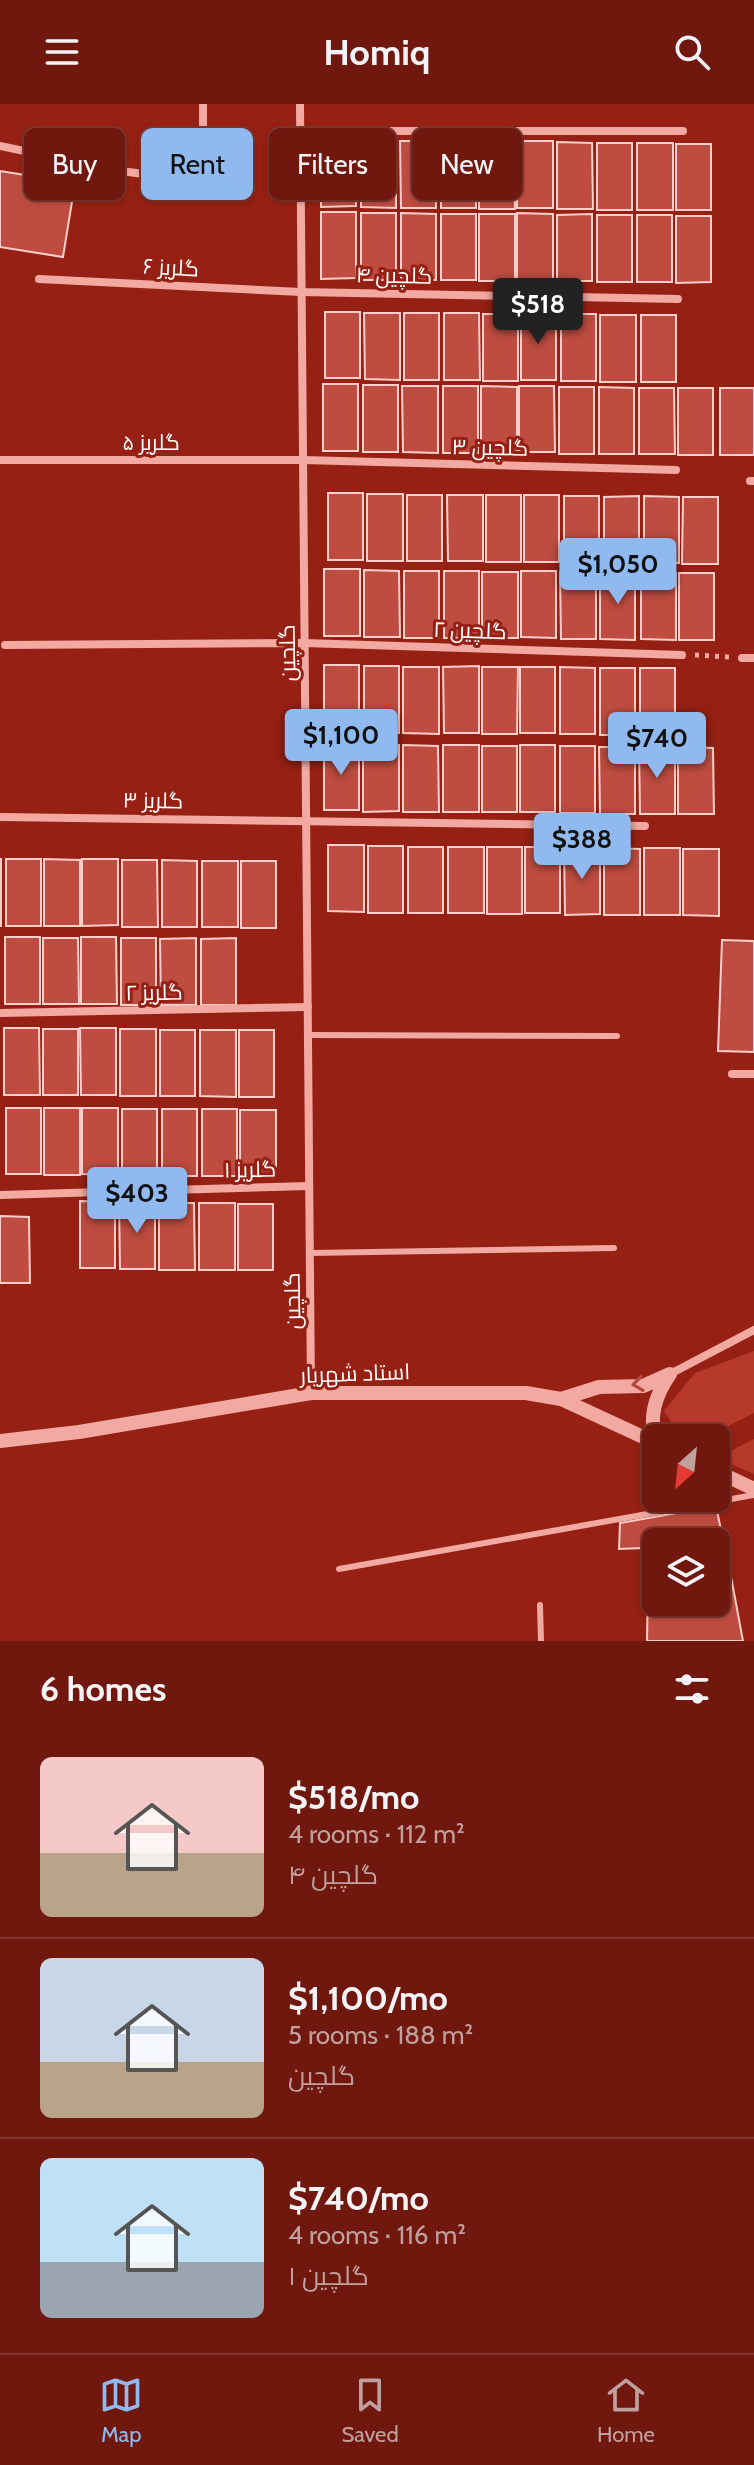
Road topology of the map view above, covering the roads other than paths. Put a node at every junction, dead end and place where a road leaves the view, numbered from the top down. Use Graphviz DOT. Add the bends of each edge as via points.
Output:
graph roads {
  1 [pos="203,104"];
  2 [pos="300,104"];
  3 [pos="300,128"];
  4 [pos="396,131"];
  5 [pos="683,131"];
  6 [pos="0,146"];
  7 [pos="300,200"];
  8 [pos="39,279"];
  9 [pos="301,292"];
  10 [pos="678,299"];
  11 [pos="0,460"];
  12 [pos="303,460"];
  13 [pos="676,470"];
  14 [pos="304,643"];
  15 [pos="5,645"];
  16 [pos="682,655"];
  17 [pos="742,658"];
  18 [pos="754,658"];
  19 [pos="0,817"];
  20 [pos="306,820"];
  21 [pos="645,826"];
  22 [pos="308,1007"];
  23 [pos="0,1013"];
  24 [pos="308,1035"];
  25 [pos="617,1036"];
  26 [pos="732,1074"];
  27 [pos="754,1074"];
  28 [pos="309,1186"];
  29 [pos="0,1195"];
  30 [pos="614,1248"];
  31 [pos="310,1253"];
  32 [pos="754,1330"];
  33 [pos="670,1374"];
  34 [pos="311,1393"];
  35 [pos="561,1399"];
  36 [pos="652,1424"];
  37 [pos="642,1436"];
  38 [pos="0,1441"];
  39 [pos="730,1478"];
  40 [pos="754,1489"];
  41 [pos="754,1495"];
  42 [pos="339,1569"];
  43 [pos="540,1605"];
  44 [pos="541,1641"];
  1 -- 6 [label="street" via="197,164 180,179"];
  2 -- 3 [label="street, گلچین"];
  4 -- 5 [label="street"];
  7 -- 9 [label="street, گلچین"];
  8 -- 9 [label="street, گلریز ۶"];
  9 -- 10 [label="street, گلچین ۴"];
  9 -- 12 [label="street, گلچین"];
  11 -- 12 [label="street, گلریز ۵"];
  12 -- 13 [label="street, گلچین ۳"];
  12 -- 14 [label="street, گلچین"];
  14 -- 15 [label="street, گلچین ۲"];
  14 -- 16 [label="street, گلچین ۲"];
  14 -- 20 [label="street, گلچین"];
  17 -- 18 [label="street"];
  19 -- 20 [label="street, گلریز ۳"];
  20 -- 21 [label="street, گلریز ۳"];
  20 -- 22 [label="street, گلچین"];
  22 -- 23 [label="street, گلریز ۲"];
  22 -- 24 [label="street, گلچین"];
  24 -- 25 [label="lane"];
  24 -- 28 [label="street, گلچین"];
  26 -- 27 [label="street"];
  28 -- 29 [label="street, گلریز ۱"];
  28 -- 31 [label="street, گلچین"];
  30 -- 31 [label="lane"];
  31 -- 34 [label="street, گلچین"];
  32 -- 33 [label="street"];
  33 -- 35 [label="street, one-way" via="643,1386 599,1387"];
  33 -- 36 [label="street" via="660,1389"];
  34 -- 35 [label="street, استاد شهریار" via="526,1393"];
  34 -- 38 [label="street, استاد شهریار"];
  35 -- 37 [label="street, استاد شهریار"];
  39 -- 40 [label="street"];
  41 -- 42 [label="lane"];
  43 -- 44 [label="lane"];
}
